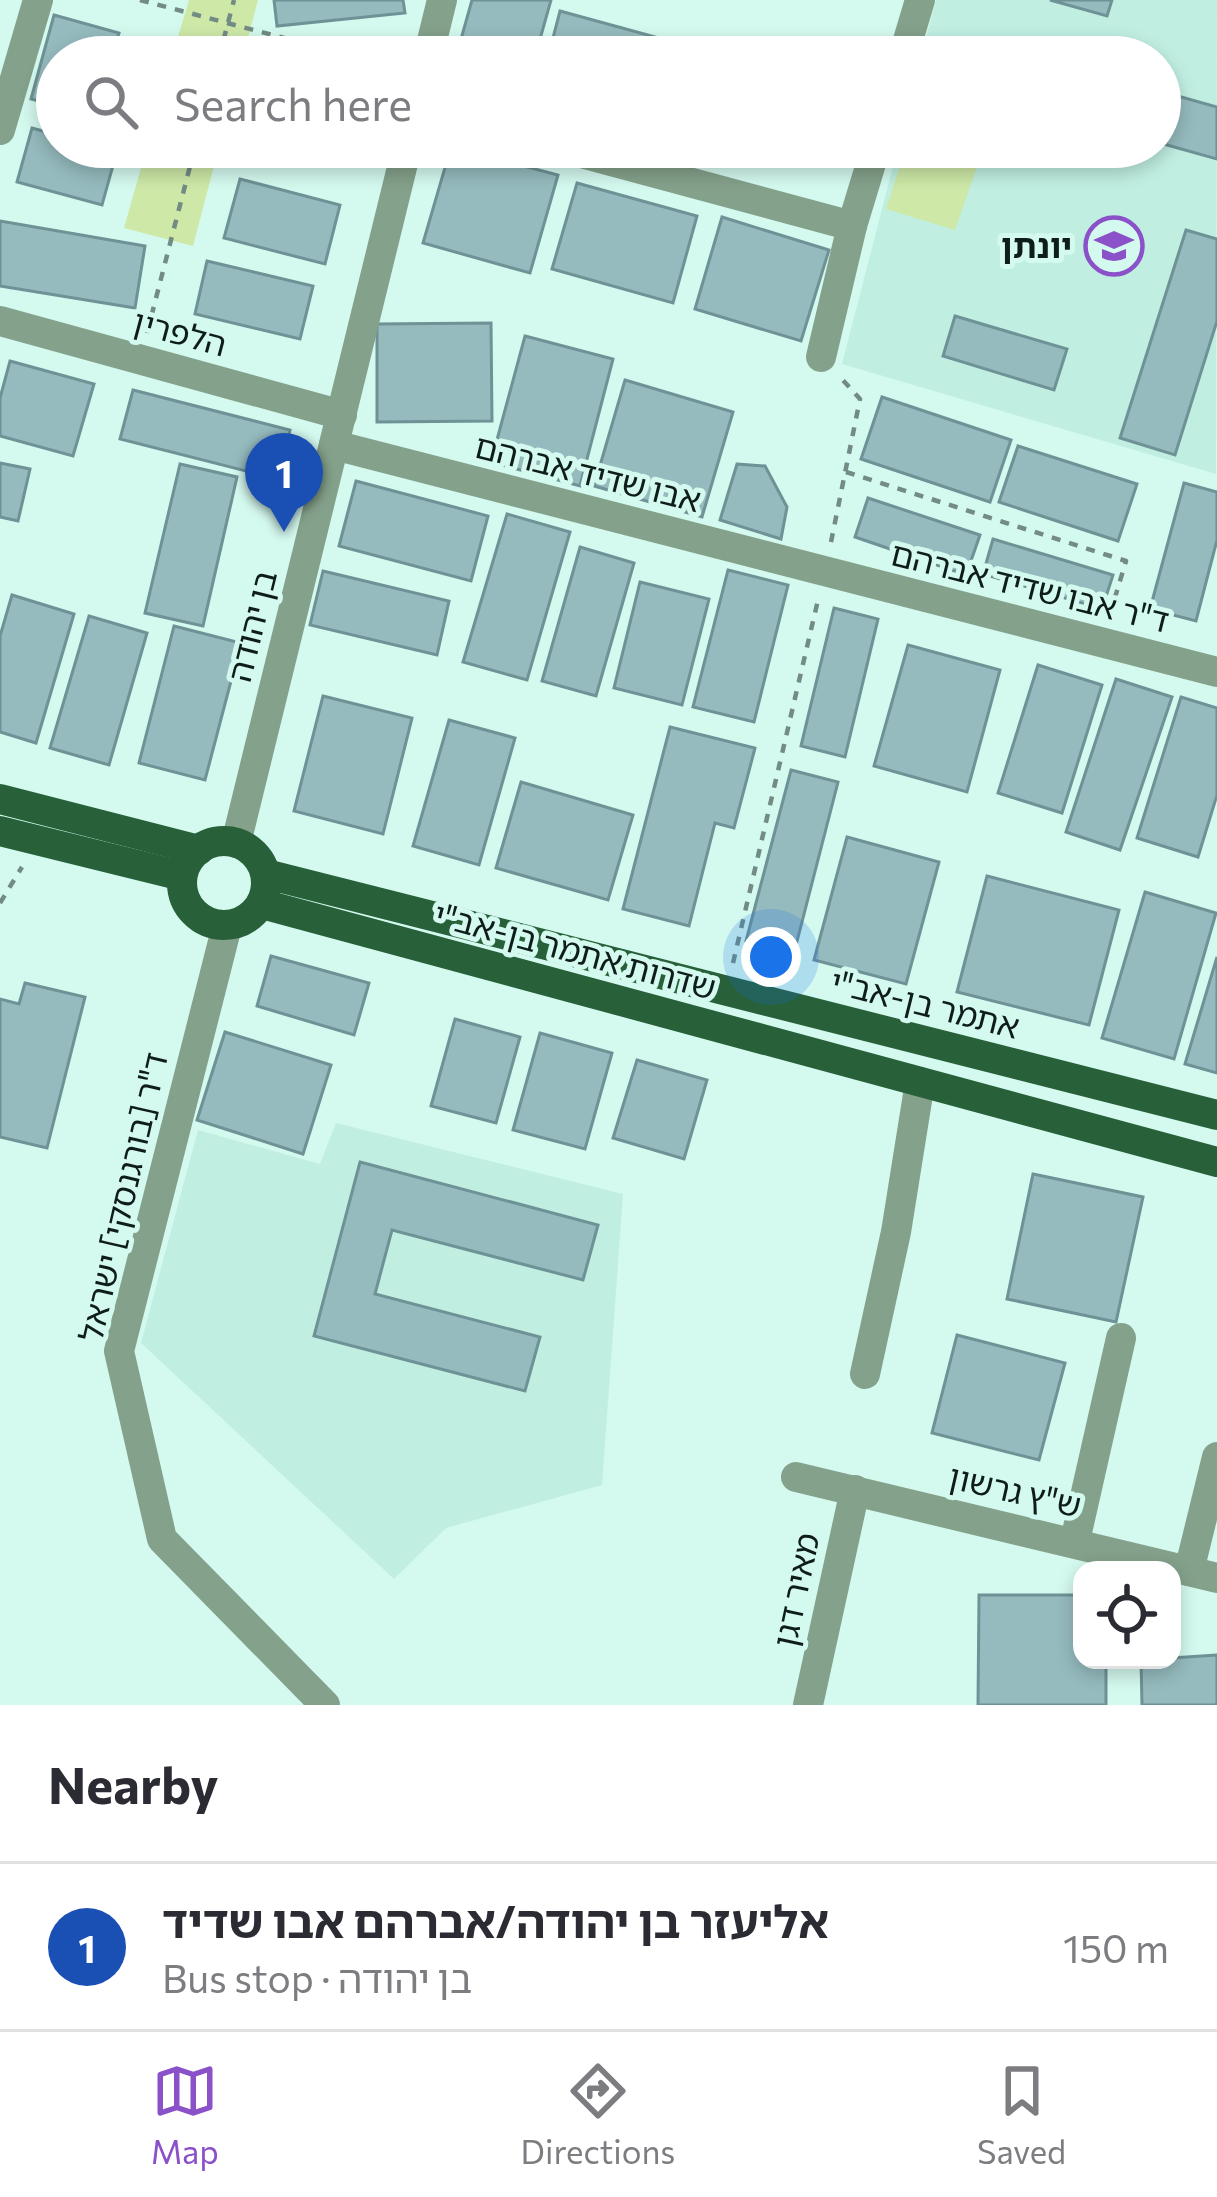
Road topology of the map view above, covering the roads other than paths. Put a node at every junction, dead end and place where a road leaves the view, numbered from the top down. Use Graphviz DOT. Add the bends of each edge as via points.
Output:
graph roads {
  1 [pos="38,0"];
  2 [pos="442,0"];
  3 [pos="920,0"];
  4 [pos="433,36"];
  5 [pos="909,36"];
  6 [pos="0,130"];
  7 [pos="401,168"];
  8 [pos="638,168"];
  9 [pos="870,168"];
  10 [pos="852,226"];
  11 [pos="0,321"];
  12 [pos="821,357"];
  13 [pos="338,430"];
  14 [pos="825,572"];
  15 [pos="1215,663"];
  16 [pos="0,799"];
  17 [pos="0,831"];
  18 [pos="236,843"];
  19 [pos="190,863"];
  20 [pos="264,889"];
  21 [pos="227,926"];
  22 [pos="920,1082"];
  23 [pos="1217,1115"];
  24 [pos="1217,1162"];
  25 [pos="1121,1338"];
  26 [pos="865,1374"];
  27 [pos="1217,1457"];
  28 [pos="796,1477"];
  29 [pos="855,1490"];
  30 [pos="1075,1541"];
  31 [pos="1203,1574"];
  32 [pos="325,1705"];
  33 [pos="808,1705"];
  1 -- 6 [label="street"];
  2 -- 4 [label="street"];
  3 -- 5 [label="street"];
  7 -- 13 [label="street, בן יהודה"];
  8 -- 10 [label="street"];
  9 -- 10 [label="street"];
  10 -- 12 [label="street"];
  11 -- 13 [label="street, הלפרין"];
  13 -- 14 [label="street, אבו שדיד אברהם"];
  13 -- 18 [label="street, בן יהודה"];
  14 -- 15 [label="street, ד\"ר אבו שדיד אברהם" via="1102,643"];
  16 -- 19 [label="main road"];
  17 -- 19 [label="main road"];
  18 -- 19 [label="main road" via="220,841"];
  18 -- 20 [label="main road" via="259,859"];
  19 -- 21 [label="main road" via="182,892 189,908"];
  20 -- 21 [label="main road" via="242,922"];
  20 -- 22 [label="main road, שדרות אתמר בן-אב\"י"];
  20 -- 23 [label="main road, אתמר בן-אב\"י" via="727,991"];
  21 -- 32 [label="street, ד\"ר [בורגנסקי] ישראל" via="119,1352 162,1539"];
  22 -- 24 [label="main road, שדרות אתמר בן-אב\"י"];
  22 -- 26 [label="street"];
  25 -- 30 [label="street"];
  27 -- 31 [label="street"];
  28 -- 29 [label="street, ש\"ץ גרשון"];
  29 -- 30 [label="street, ש\"ץ גרשון"];
  29 -- 33 [label="street, מאיר דגן"];
  30 -- 31 [label="street, ש\"ץ גרשון"];
}
